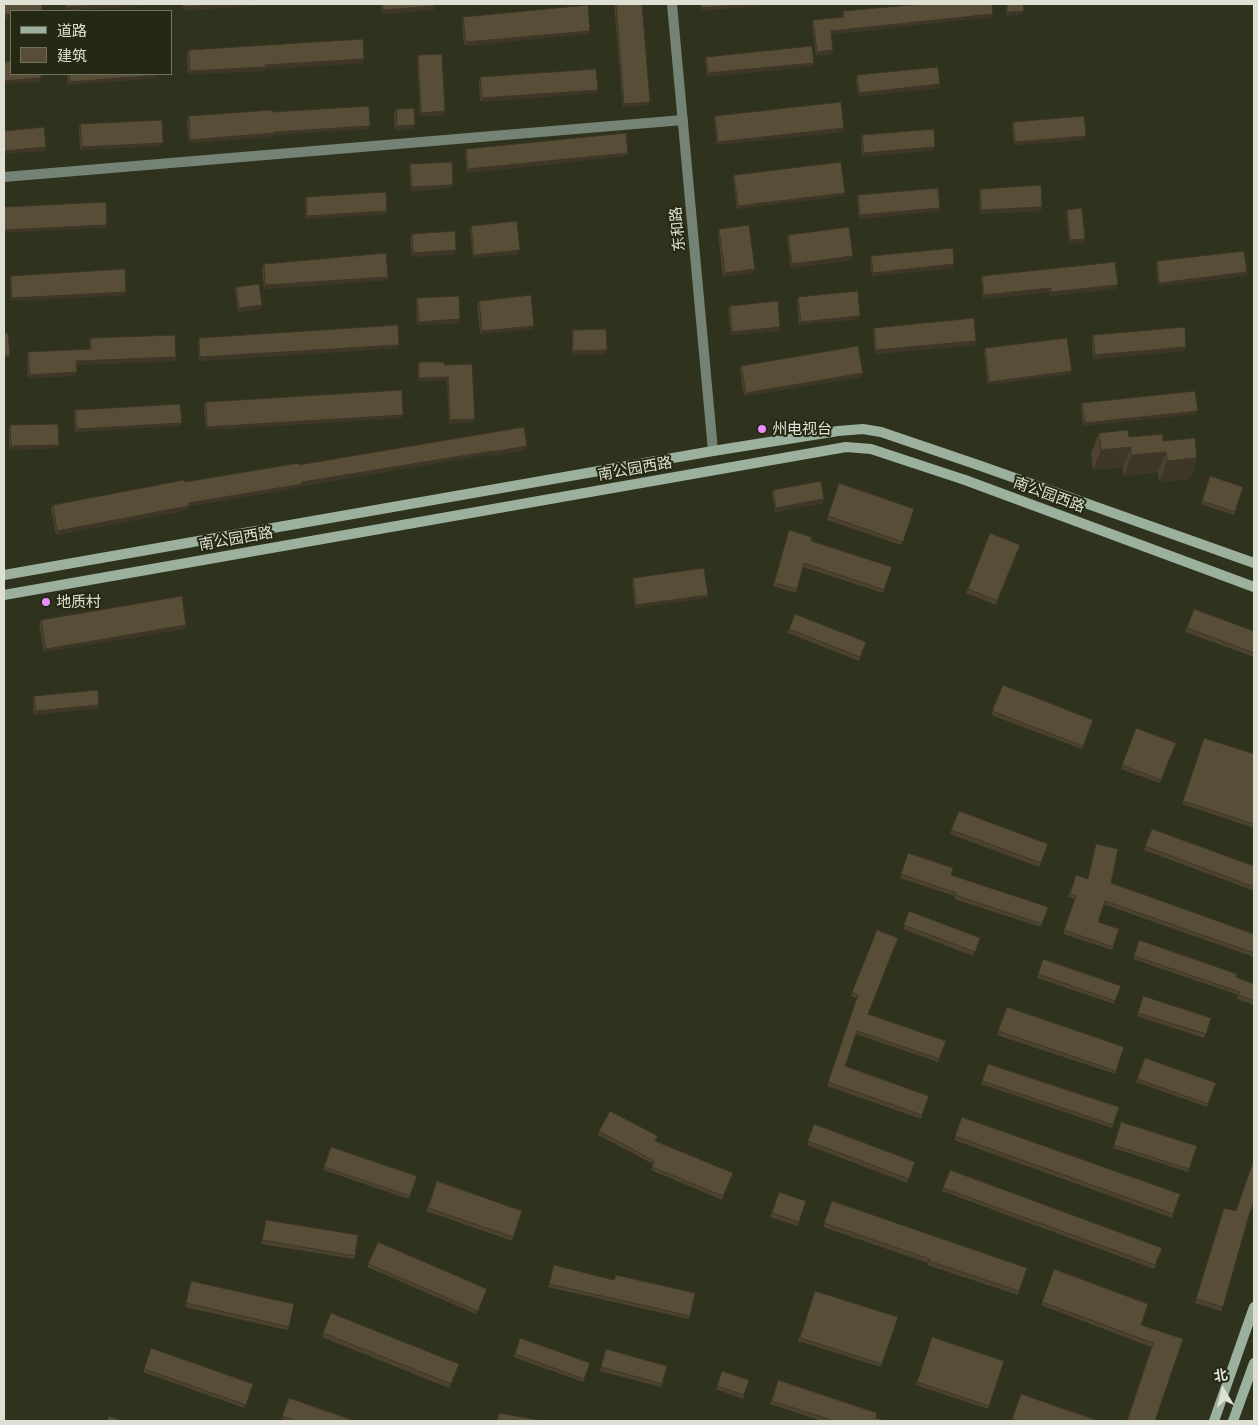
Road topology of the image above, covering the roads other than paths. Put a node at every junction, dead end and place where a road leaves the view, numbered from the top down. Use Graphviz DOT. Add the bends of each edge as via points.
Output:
graph roads {
  1 [pos="672,4"];
  2 [pos="683,120"];
  3 [pos="4,177"];
  4 [pos="714,451"];
  5 [pos="1254,563"];
  6 [pos="4,575"];
  7 [pos="1254,587"];
  8 [pos="4,595"];
  9 [pos="1254,1307"];
  10 [pos="1254,1363"];
  11 [pos="1214,1421"];
  12 [pos="1233,1421"];
  1 -- 2 [label="street, 东和路"];
  2 -- 3 [label="street"];
  2 -- 4 [label="street, 东和路"];
  4 -- 5 [label="main road, 南公园西路" via="838,430 881,432"];
  4 -- 6 [label="main road, 南公园西路"];
  7 -- 8 [label="main road, 南公园西路" via="965,480 871,449 846,447"];
  9 -- 11 [label="main road"];
  10 -- 12 [label="main road"];
}
